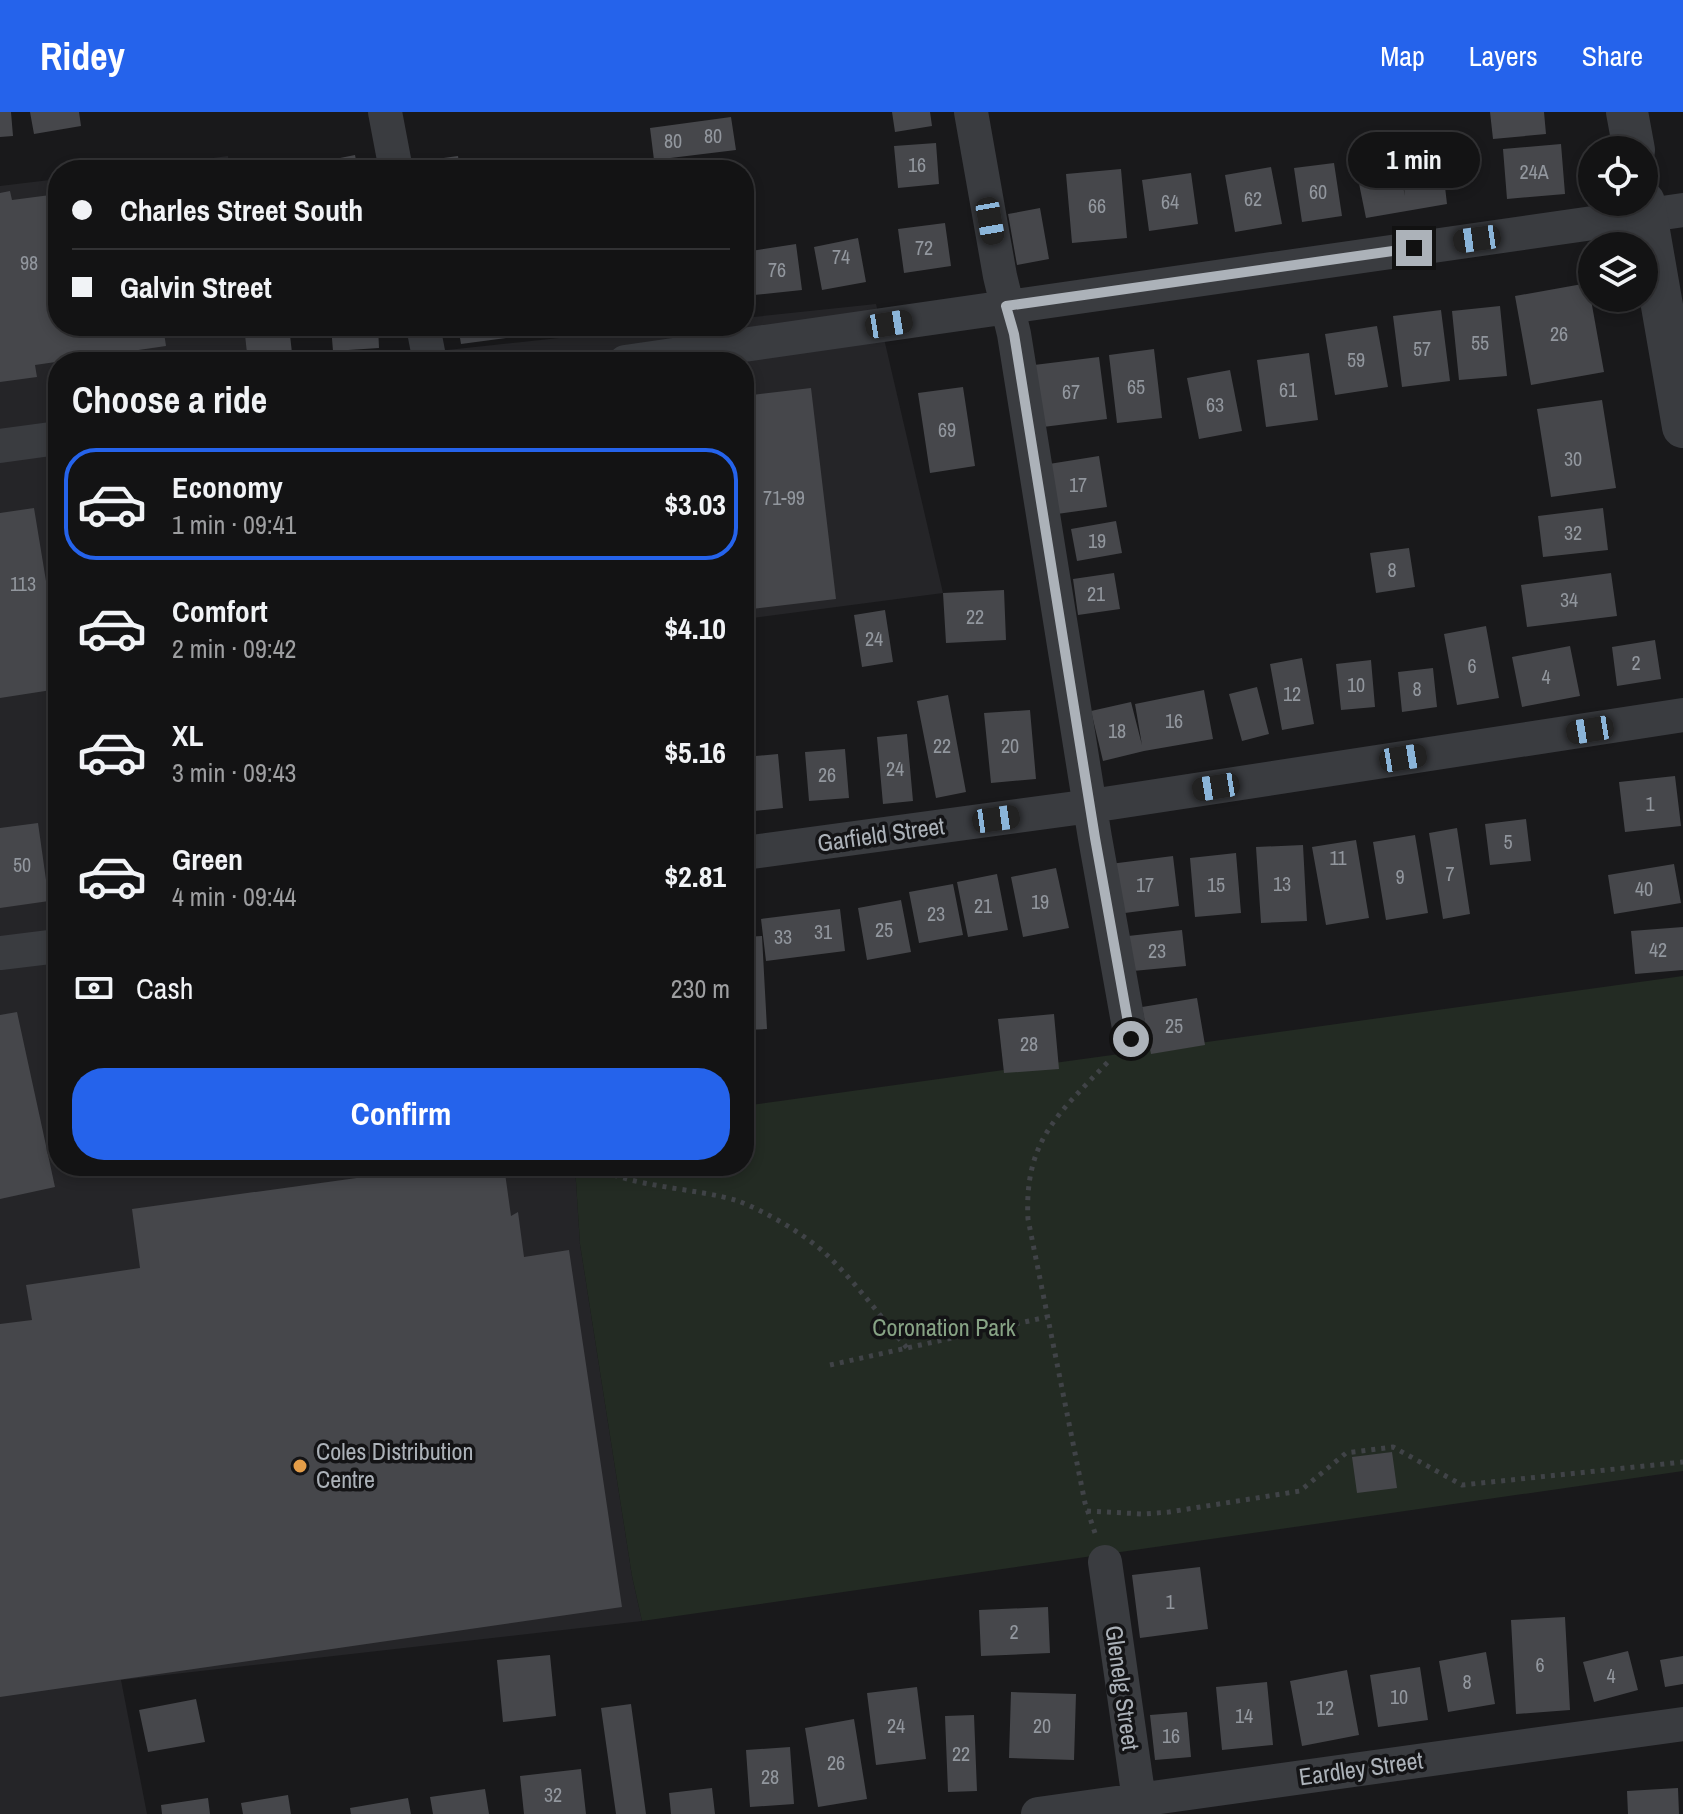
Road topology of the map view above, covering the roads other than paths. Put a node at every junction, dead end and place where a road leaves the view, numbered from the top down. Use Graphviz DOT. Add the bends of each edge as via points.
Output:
graph roads {
  1 [pos="385,112"];
  2 [pos="971,112"];
  3 [pos="1627,112"];
  4 [pos="1631,136"];
  5 [pos="394,160"];
  6 [pos="1658,209"];
  7 [pos="1611,216"];
  8 [pos="1006,306"];
  9 [pos="693,352"];
  10 [pos="1683,427"];
  11 [pos="48,439"];
  12 [pos="0,446"];
  13 [pos="1683,715"];
  14 [pos="1091,806"];
  15 [pos="754,852"];
  16 [pos="48,947"];
  17 [pos="0,953"];
  18 [pos="1121,1047"];
  19 [pos="1105,1562"];
  20 [pos="1683,1724"];
  21 [pos="1140,1807"];
  22 [pos="1038,1814"];
  1 -- 5 [label="street"];
  2 -- 8 [label="street"];
  3 -- 4 [label="street"];
  6 -- 10 [label="street"];
  7 -- 8 [label="street"];
  8 -- 9 [label="street"];
  8 -- 14 [label="street"];
  11 -- 12 [label="street"];
  13 -- 14 [label="street, Garfield Street"];
  14 -- 15 [label="street, Garfield Street"];
  14 -- 18 [label="street"];
  16 -- 17 [label="street"];
  19 -- 21 [label="street, Glenelg Street"];
  20 -- 21 [label="street, Eardley Street"];
  21 -- 22 [label="street, Eardley Street"];
}
